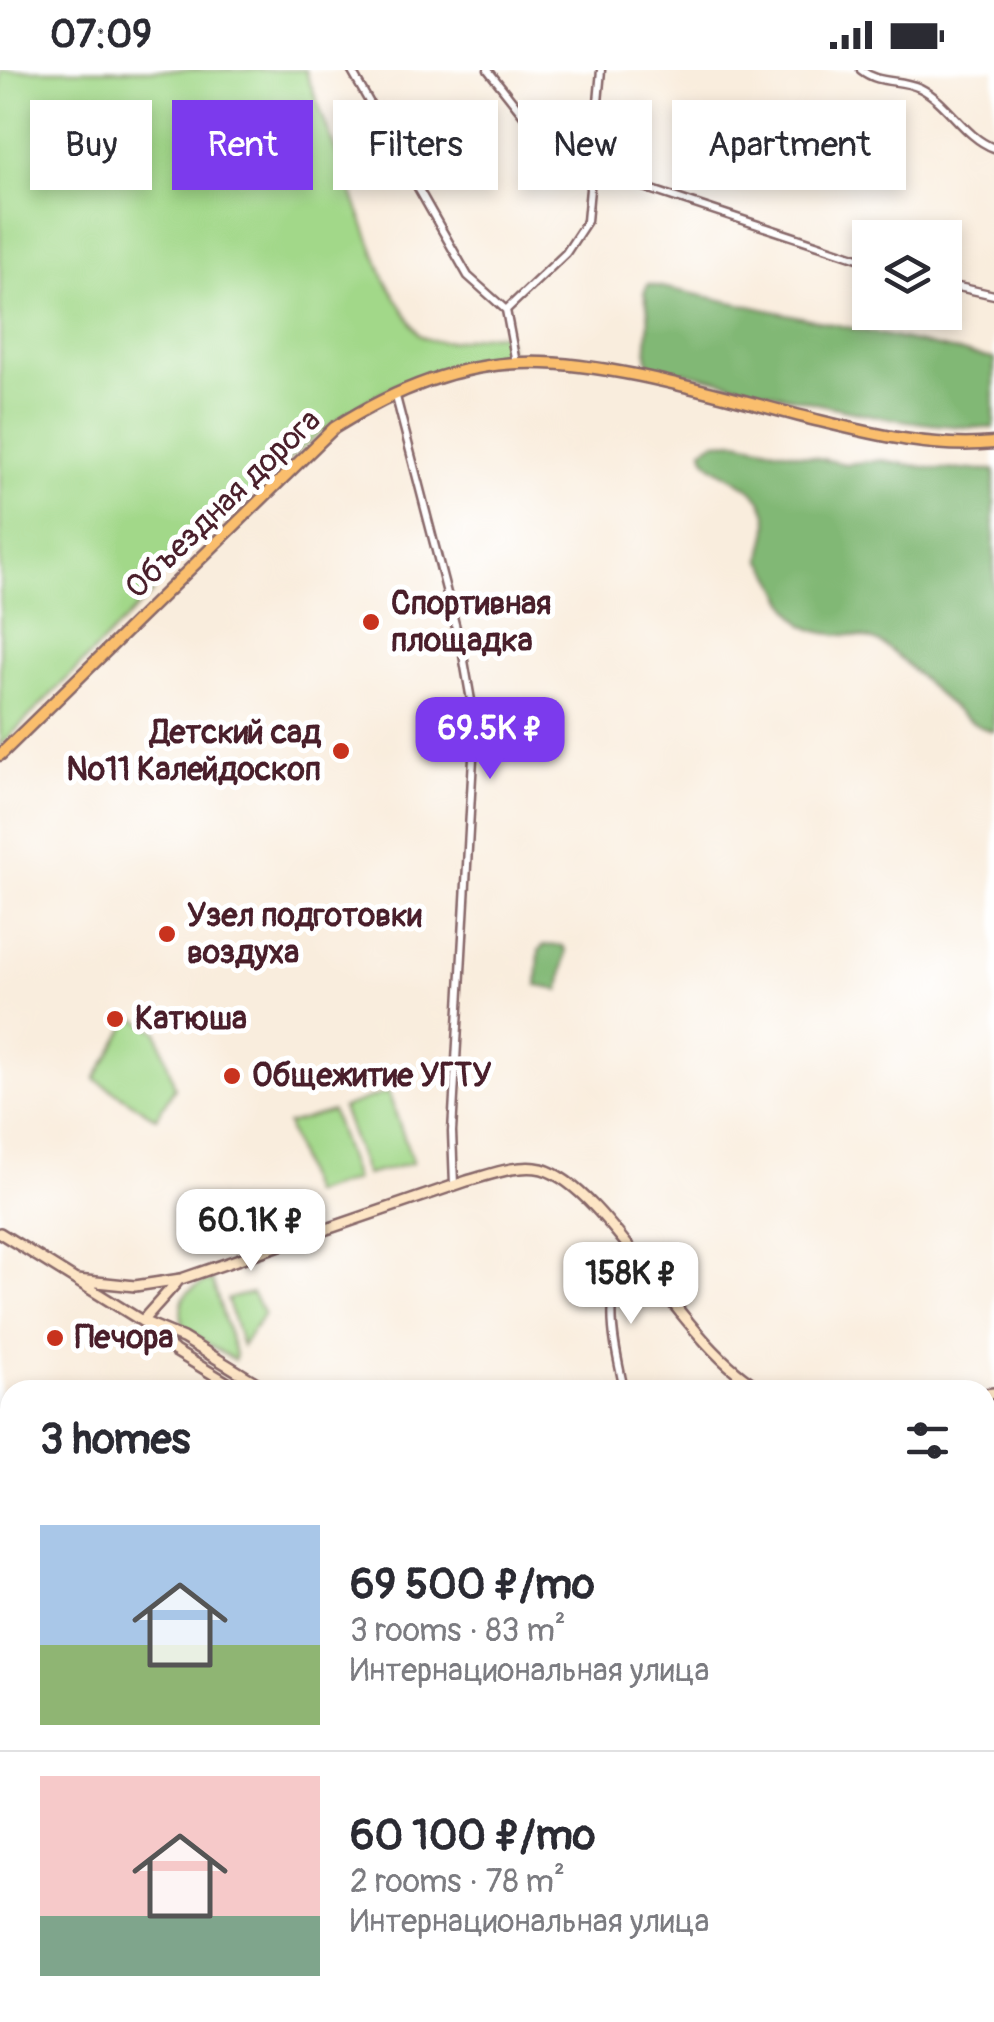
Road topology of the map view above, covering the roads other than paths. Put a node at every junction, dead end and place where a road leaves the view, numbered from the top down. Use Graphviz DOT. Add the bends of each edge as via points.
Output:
graph roads {
  1 [pos="351,70"];
  2 [pos="488,70"];
  3 [pos="600,70"];
  4 [pos="860,70"];
  5 [pos="598,100"];
  6 [pos="518,109"];
  7 [pos="994,148"];
  8 [pos="591,190"];
  9 [pos="652,190"];
  10 [pos="852,256"];
  11 [pos="962,288"];
  12 [pos="994,296"];
  13 [pos="506,310"];
  14 [pos="516,363"];
  15 [pos="395,393"];
  16 [pos="994,443"];
  17 [pos="0,755"];
  18 [pos="454,1185"];
  19 [pos="0,1233"];
  20 [pos="634,1257"];
  21 [pos="180,1279"];
  22 [pos="76,1280"];
  23 [pos="142,1321"];
  24 [pos="222,1380"];
  25 [pos="252,1380"];
  26 [pos="623,1380"];
  27 [pos="746,1380"];
  1 -- 13 [label="street" via="468,276"];
  2 -- 6 [label="street"];
  3 -- 5 [label="street"];
  4 -- 7 [label="street" via="879,82 924,90"];
  8 -- 13 [label="street" via="580,237"];
  9 -- 10 [label="street"];
  11 -- 12 [label="street"];
  13 -- 14 [label="street"];
  14 -- 15 [label="main road, Объездная дорога"];
  14 -- 16 [label="main road, Объездная дорога" via="672,385 884,437"];
  15 -- 17 [label="main road, Объездная дорога" via="334,428"];
  15 -- 18 [label="street" via="464,655 475,723"];
  18 -- 20 [label="main road" via="540,1168 565,1180"];
  18 -- 21 [label="main road"];
  19 -- 22 [label="main road"];
  20 -- 26 [label="street" via="623,1268 612,1309"];
  20 -- 27 [label="main road" via="692,1330"];
  21 -- 22 [label="main road" via="135,1286"];
  21 -- 23 [label="main road"];
  22 -- 23 [label="main road"];
  23 -- 24 [label="main road"];
  23 -- 25 [label="main road"];
}
